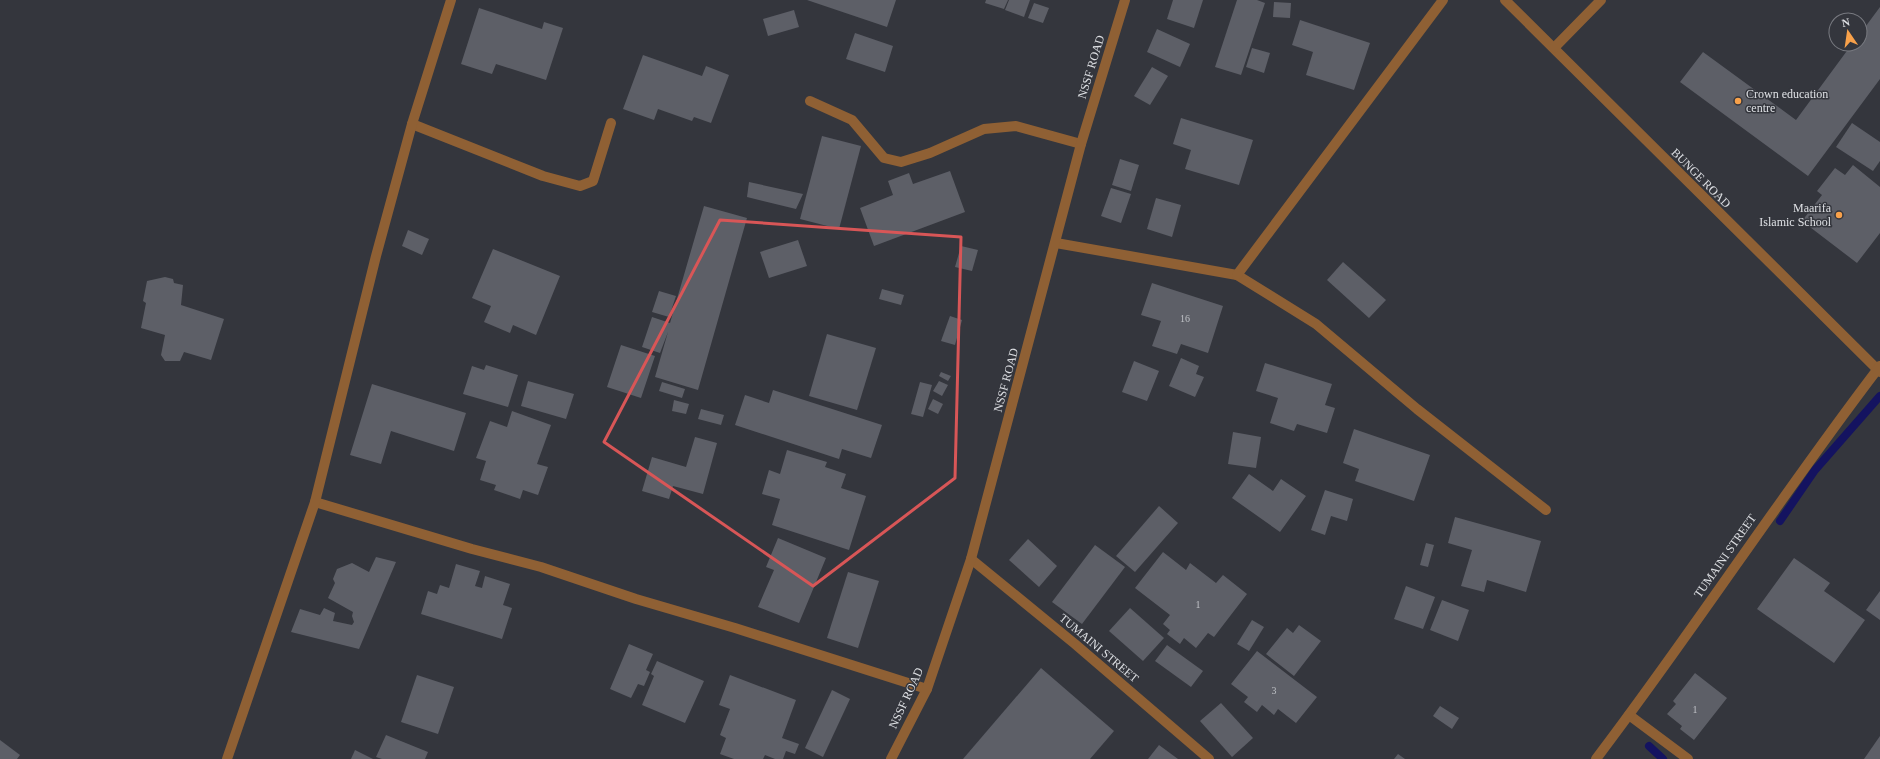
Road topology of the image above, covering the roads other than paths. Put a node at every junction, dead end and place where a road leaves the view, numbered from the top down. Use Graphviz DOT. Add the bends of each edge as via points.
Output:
graph roads {
  1 [pos="451,0"];
  2 [pos="1125,0"];
  3 [pos="1443,0"];
  4 [pos="1505,0"];
  5 [pos="1601,0"];
  6 [pos="1554,48"];
  7 [pos="810,101"];
  8 [pos="611,123"];
  9 [pos="412,124"];
  10 [pos="1081,144"];
  11 [pos="1056,243"];
  12 [pos="1237,275"];
  13 [pos="1879,369"];
  14 [pos="315,502"];
  15 [pos="1546,510"];
  16 [pos="971,559"];
  17 [pos="927,689"];
  18 [pos="1629,715"];
  19 [pos="227,759"];
  20 [pos="891,759"];
  21 [pos="1209,759"];
  22 [pos="1596,759"];
  23 [pos="1688,759"];
  1 -- 9 [label="street"];
  2 -- 10 [label="street, NSSF ROAD"];
  3 -- 12 [label="street"];
  4 -- 6 [label="street, BUNGE ROAD"];
  5 -- 6 [label="street"];
  6 -- 13 [label="street, BUNGE ROAD"];
  7 -- 10 [label="street" via="852,120 884,158 901,162 984,129 1016,126"];
  8 -- 9 [label="street" via="593,181 580,186 543,176"];
  9 -- 14 [label="street" via="376,256"];
  10 -- 11 [label="street, NSSF ROAD"];
  11 -- 12 [label="street"];
  11 -- 16 [label="street, NSSF ROAD"];
  12 -- 15 [label="street" via="1316,324 1417,409"];
  13 -- 18 [label="street, TUMAINI STREET" via="1791,486"];
  14 -- 17 [label="street" via="542,567 636,599"];
  14 -- 19 [label="street"];
  16 -- 17 [label="street, NSSF ROAD"];
  16 -- 21 [label="street, TUMAINI STREET"];
  17 -- 20 [label="street, NSSF ROAD"];
  18 -- 22 [label="street, TUMAINI STREET"];
  18 -- 23 [label="street"];
}
